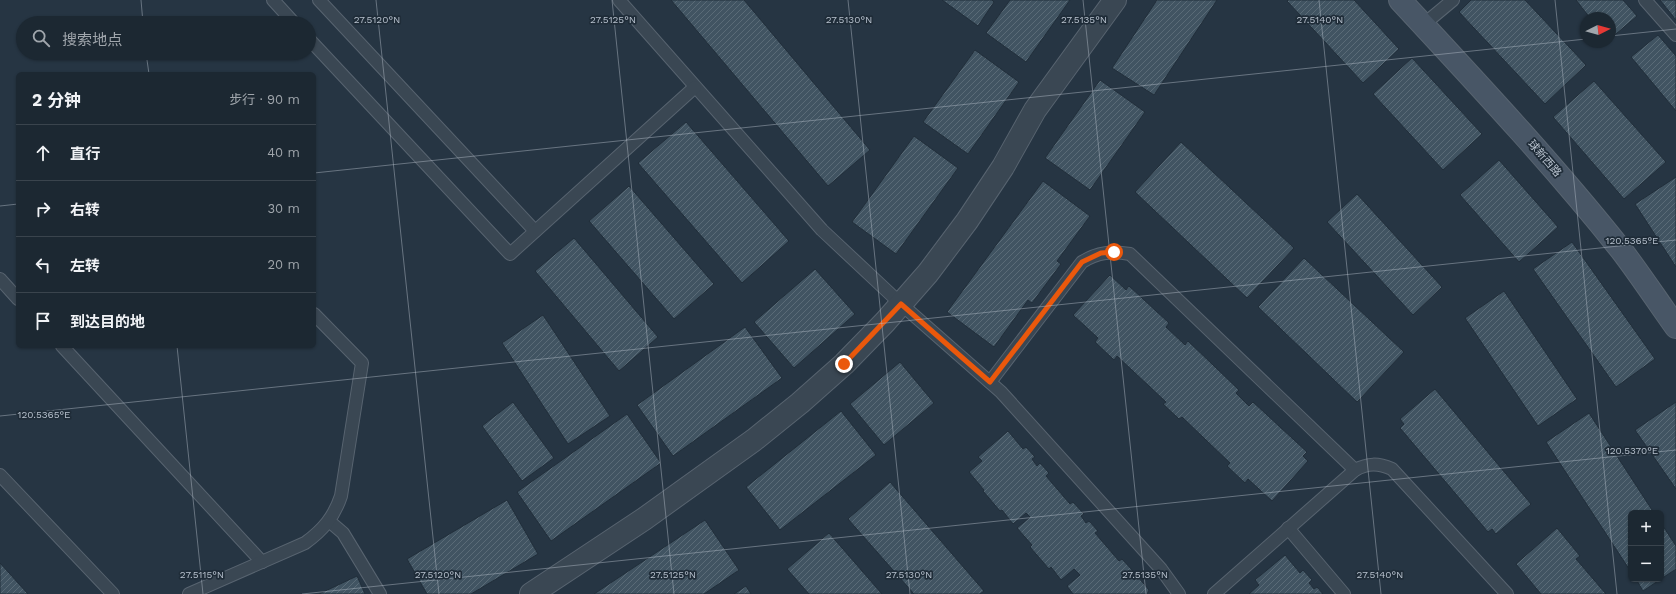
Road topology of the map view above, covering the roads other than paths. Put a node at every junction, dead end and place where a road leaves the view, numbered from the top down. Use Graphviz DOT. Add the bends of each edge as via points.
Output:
graph roads {
  1 [pos="273,0"];
  2 [pos="319,0"];
  3 [pos="618,0"];
  4 [pos="1115,0"];
  5 [pos="1400,0"];
  6 [pos="1453,0"];
  7 [pos="1645,0"];
  8 [pos="288,16"];
  9 [pos="1423,25"];
  10 [pos="1676,35"];
  11 [pos="316,46"];
  12 [pos="695,87"];
  13 [pos="534,231"];
  14 [pos="0,279"];
  15 [pos="16,297"];
  16 [pos="901,304"];
  17 [pos="316,316"];
  18 [pos="1676,327"];
  19 [pos="64,348"];
  20 [pos="990,382"];
  21 [pos="1355,470"];
  22 [pos="0,475"];
  23 [pos="329,521"];
  24 [pos="1288,528"];
  25 [pos="262,562"];
  26 [pos="113,594"];
  27 [pos="189,594"];
  28 [pos="380,594"];
  29 [pos="531,594"];
  30 [pos="1180,594"];
  31 [pos="1214,594"];
  32 [pos="1344,594"];
  33 [pos="1507,594"];
  1 -- 8 [label="lane"];
  2 -- 13 [label="lane"];
  3 -- 12 [label="lane"];
  4 -- 16 [label="street" via="1036,110 968,221"];
  5 -- 9 [label="street, 球新西路"];
  6 -- 9 [label="lane"];
  7 -- 10 [label="lane"];
  9 -- 18 [label="street, 球新西路" via="1556,171 1622,252"];
  11 -- 13 [label="lane" via="510,254"];
  12 -- 13 [label="lane"];
  12 -- 16 [label="lane" via="822,230"];
  14 -- 15 [label="lane"];
  16 -- 20 [label="lane"];
  16 -- 29 [label="street" via="844,364 800,404 644,519"];
  17 -- 23 [label="lane" via="362,362 341,496 337,509"];
  19 -- 25 [label="lane"];
  20 -- 21 [label="lane" via="1082,262 1101,253 1130,254"];
  20 -- 30 [label="lane" via="1161,569"];
  21 -- 24 [label="lane"];
  21 -- 33 [label="lane" via="1364,465 1375,464 1392,469"];
  22 -- 26 [label="lane"];
  23 -- 25 [label="lane" via="318,534 305,543"];
  23 -- 28 [label="lane" via="343,533"];
  24 -- 31 [label="lane"];
  24 -- 32 [label="lane"];
  25 -- 27 [label="lane"];
}
